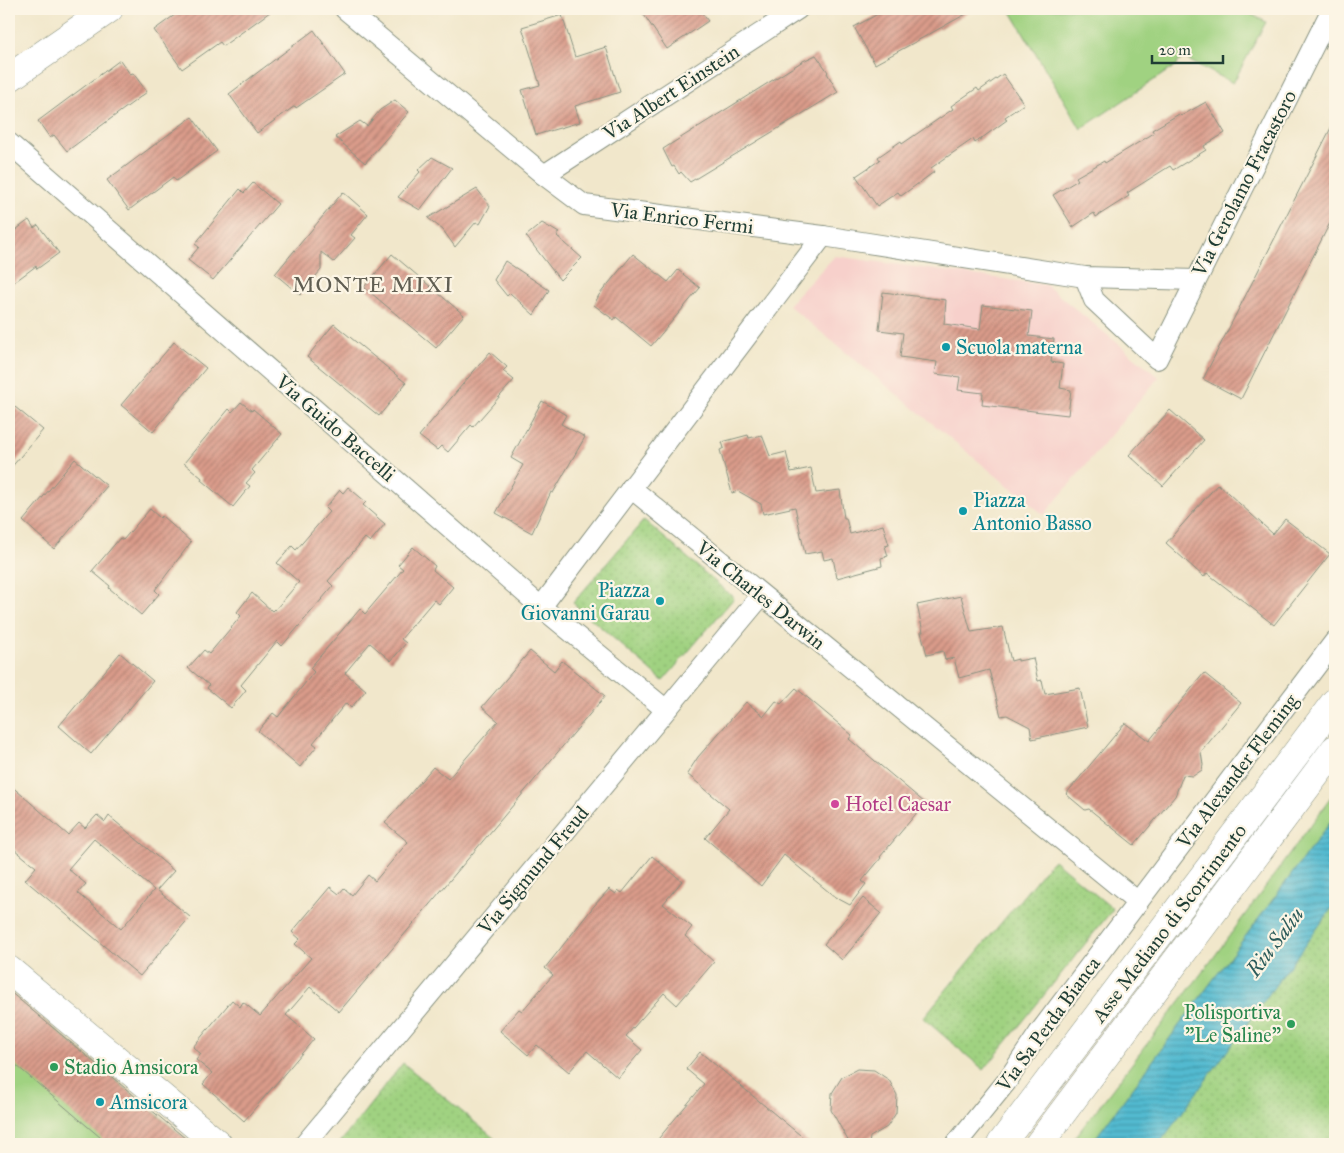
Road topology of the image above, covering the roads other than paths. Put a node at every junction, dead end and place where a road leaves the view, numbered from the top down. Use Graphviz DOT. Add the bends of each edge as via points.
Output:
graph roads {
  1 [pos="109,9"];
  2 [pos="345,9"];
  3 [pos="798,9"];
  4 [pos="1332,9"];
  5 [pos="16,67"];
  6 [pos="9,144"];
  7 [pos="544,175"];
  8 [pos="823,236"];
  9 [pos="1085,278"];
  10 [pos="1196,280"];
  11 [pos="630,488"];
  12 [pos="761,596"];
  13 [pos="541,607"];
  14 [pos="1335,640"];
  15 [pos="1335,702"];
  16 [pos="666,709"];
  17 [pos="1335,749"];
  18 [pos="1138,902"];
  19 [pos="9,970"];
  20 [pos="218,1144"];
  21 [pos="305,1144"];
  22 [pos="956,1144"];
  23 [pos="1001,1144"];
  24 [pos="1039,1144"];
  1 -- 5 [label="main road"];
  2 -- 7 [label="street, Via Enrico Fermi"];
  3 -- 7 [label="street, Via Albert Einstein"];
  4 -- 10 [label="street, Via Gerolamo Fracastoro"];
  6 -- 13 [label="street, Via Guido Baccelli"];
  7 -- 8 [label="street, Via Enrico Fermi" via="584,205"];
  8 -- 9 [label="street, Via Enrico Fermi"];
  8 -- 11 [label="street"];
  9 -- 10 [label="street, Via Enrico Fermi"];
  9 -- 10 [label="street, Via Gerolamo Fracastoro" via="1094,300 1158,359"];
  11 -- 12 [label="street, Via Charles Darwin"];
  11 -- 13 [label="street"];
  12 -- 16 [label="street, Via Sigmund Freud"];
  12 -- 18 [label="street, Via Charles Darwin"];
  13 -- 16 [label="street, Via Guido Baccelli"];
  14 -- 18 [label="street, Via Alexander Fleming"];
  15 -- 23 [label="main road, Asse Mediano di Scorrimento"];
  16 -- 21 [label="street, Via Sigmund Freud"];
  17 -- 24 [label="main road, Asse Mediano di Scorrimento"];
  18 -- 22 [label="street, Via Sa Perda Bianca"];
  19 -- 20 [label="main road"];
}
